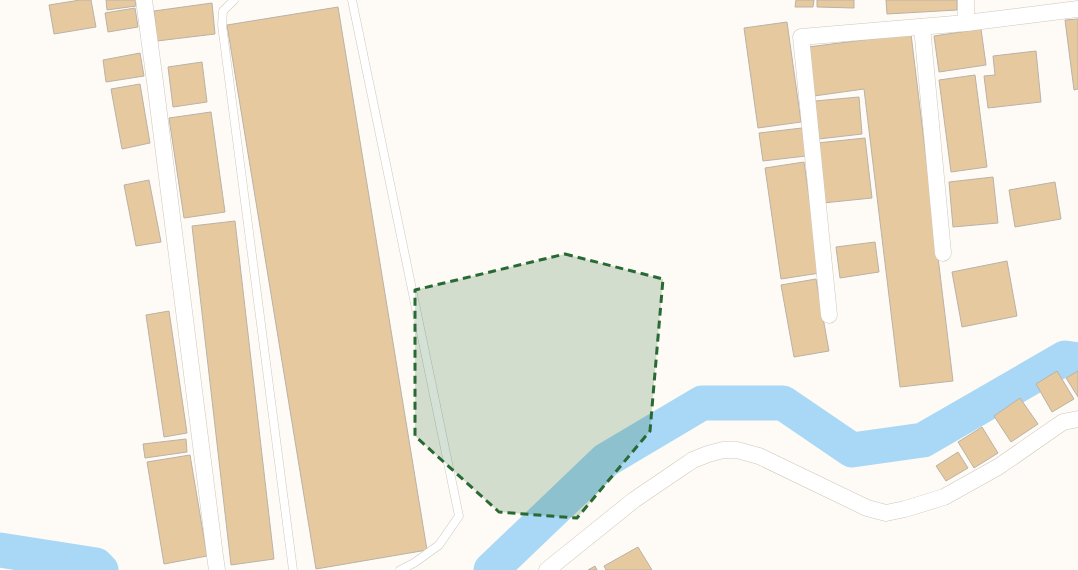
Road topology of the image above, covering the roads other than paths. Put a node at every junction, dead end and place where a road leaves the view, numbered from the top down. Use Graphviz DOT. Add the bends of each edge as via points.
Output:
graph roads {
  1 [pos="144,0"];
  2 [pos="234,0"];
  3 [pos="352,0"];
  4 [pos="966,0"];
  5 [pos="1078,9"];
  6 [pos="966,23"];
  7 [pos="922,27"];
  8 [pos="943,253"];
  9 [pos="829,315"];
  10 [pos="1078,419"];
  11 [pos="556,567"];
  12 [pos="217,570"];
  13 [pos="293,570"];
  14 [pos="400,570"];
  1 -- 12 [label="street"];
  2 -- 13 [label="lane" via="223,11 222,25"];
  3 -- 14 [label="lane" via="459,516 439,544"];
  4 -- 6 [label="street"];
  5 -- 6 [label="street"];
  6 -- 7 [label="street"];
  7 -- 8 [label="street"];
  7 -- 9 [label="street" via="801,37"];
  10 -- 11 [label="street" via="1063,422 998,467 944,497 886,513 867,508 759,456 737,450 708,454 693,460 634,500"];
}
